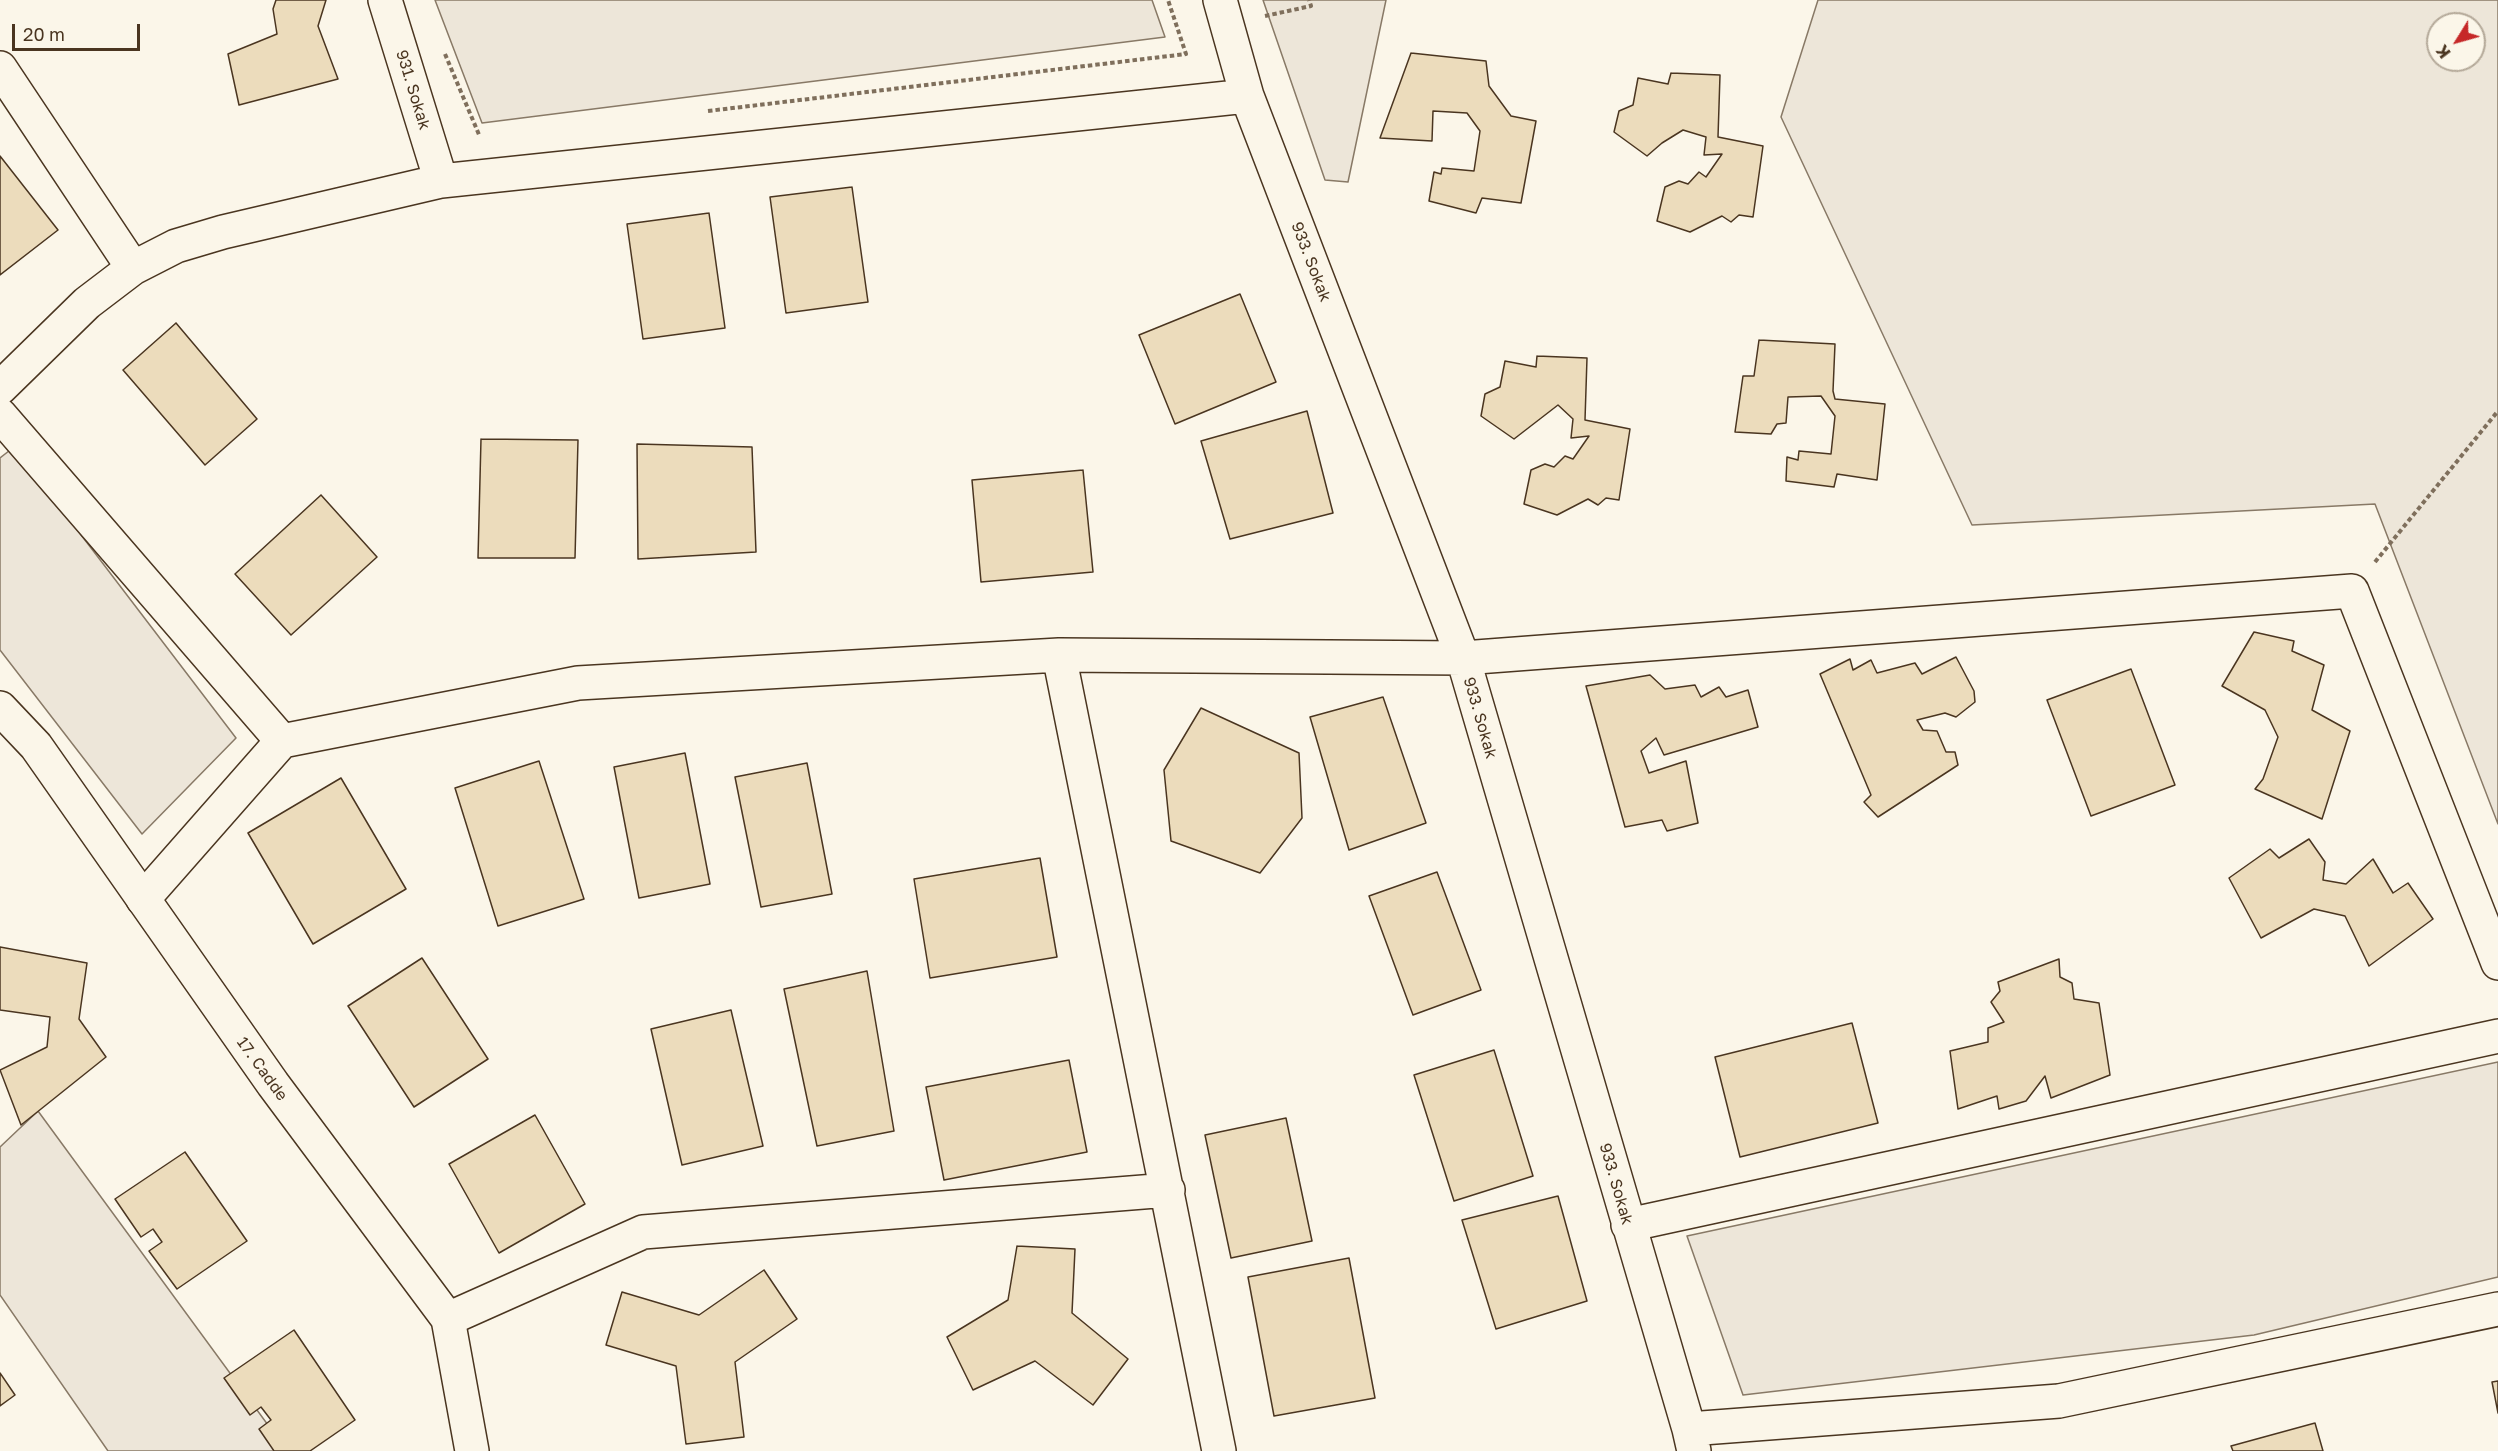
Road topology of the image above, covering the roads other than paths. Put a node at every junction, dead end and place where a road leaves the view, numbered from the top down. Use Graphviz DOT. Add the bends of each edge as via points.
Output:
graph roads {
  1 [pos="385,0"];
  2 [pos="1223,12"];
  3 [pos="0,68"];
  4 [pos="1247,96"];
  5 [pos="441,180"];
  6 [pos="132,268"];
  7 [pos="0,388"];
  8 [pos="0,415"];
  9 [pos="1059,655"];
  10 [pos="1463,658"];
  11 [pos="0,708"];
  12 [pos="282,741"];
  13 [pos="143,899"];
  14 [pos="2498,963"];
  15 [pos="2498,1036"];
  16 [pos="1168,1190"];
  17 [pos="1628,1225"];
  18 [pos="2498,1309"];
  19 [pos="448,1319"];
  20 [pos="1691,1440"];
  21 [pos="472,1451"];
  22 [pos="1219,1451"];
  1 -- 5 [label="street, 931. Sokak"];
  2 -- 4 [label="street, 933. Sokak"];
  3 -- 6 [label="street"];
  4 -- 5 [label="street"];
  4 -- 10 [label="street, 933. Sokak"];
  5 -- 6 [label="street" via="223,232 176,246"];
  6 -- 7 [label="street" via="87,303"];
  8 -- 12 [label="street"];
  9 -- 10 [label="street"];
  9 -- 12 [label="street" via="578,683"];
  9 -- 16 [label="street"];
  10 -- 14 [label="street" via="2352,591"];
  10 -- 17 [label="street, 933. Sokak"];
  11 -- 13 [label="street, 17. Cadde" via="36,746"];
  12 -- 13 [label="street"];
  13 -- 19 [label="street, 17. Cadde" via="273,1084"];
  15 -- 17 [label="street"];
  16 -- 19 [label="street" via="642,1232"];
  16 -- 22 [label="street"];
  17 -- 20 [label="street, 933. Sokak"];
  18 -- 20 [label="street" via="2059,1401"];
  19 -- 21 [label="street, 17. Cadde"];
}
